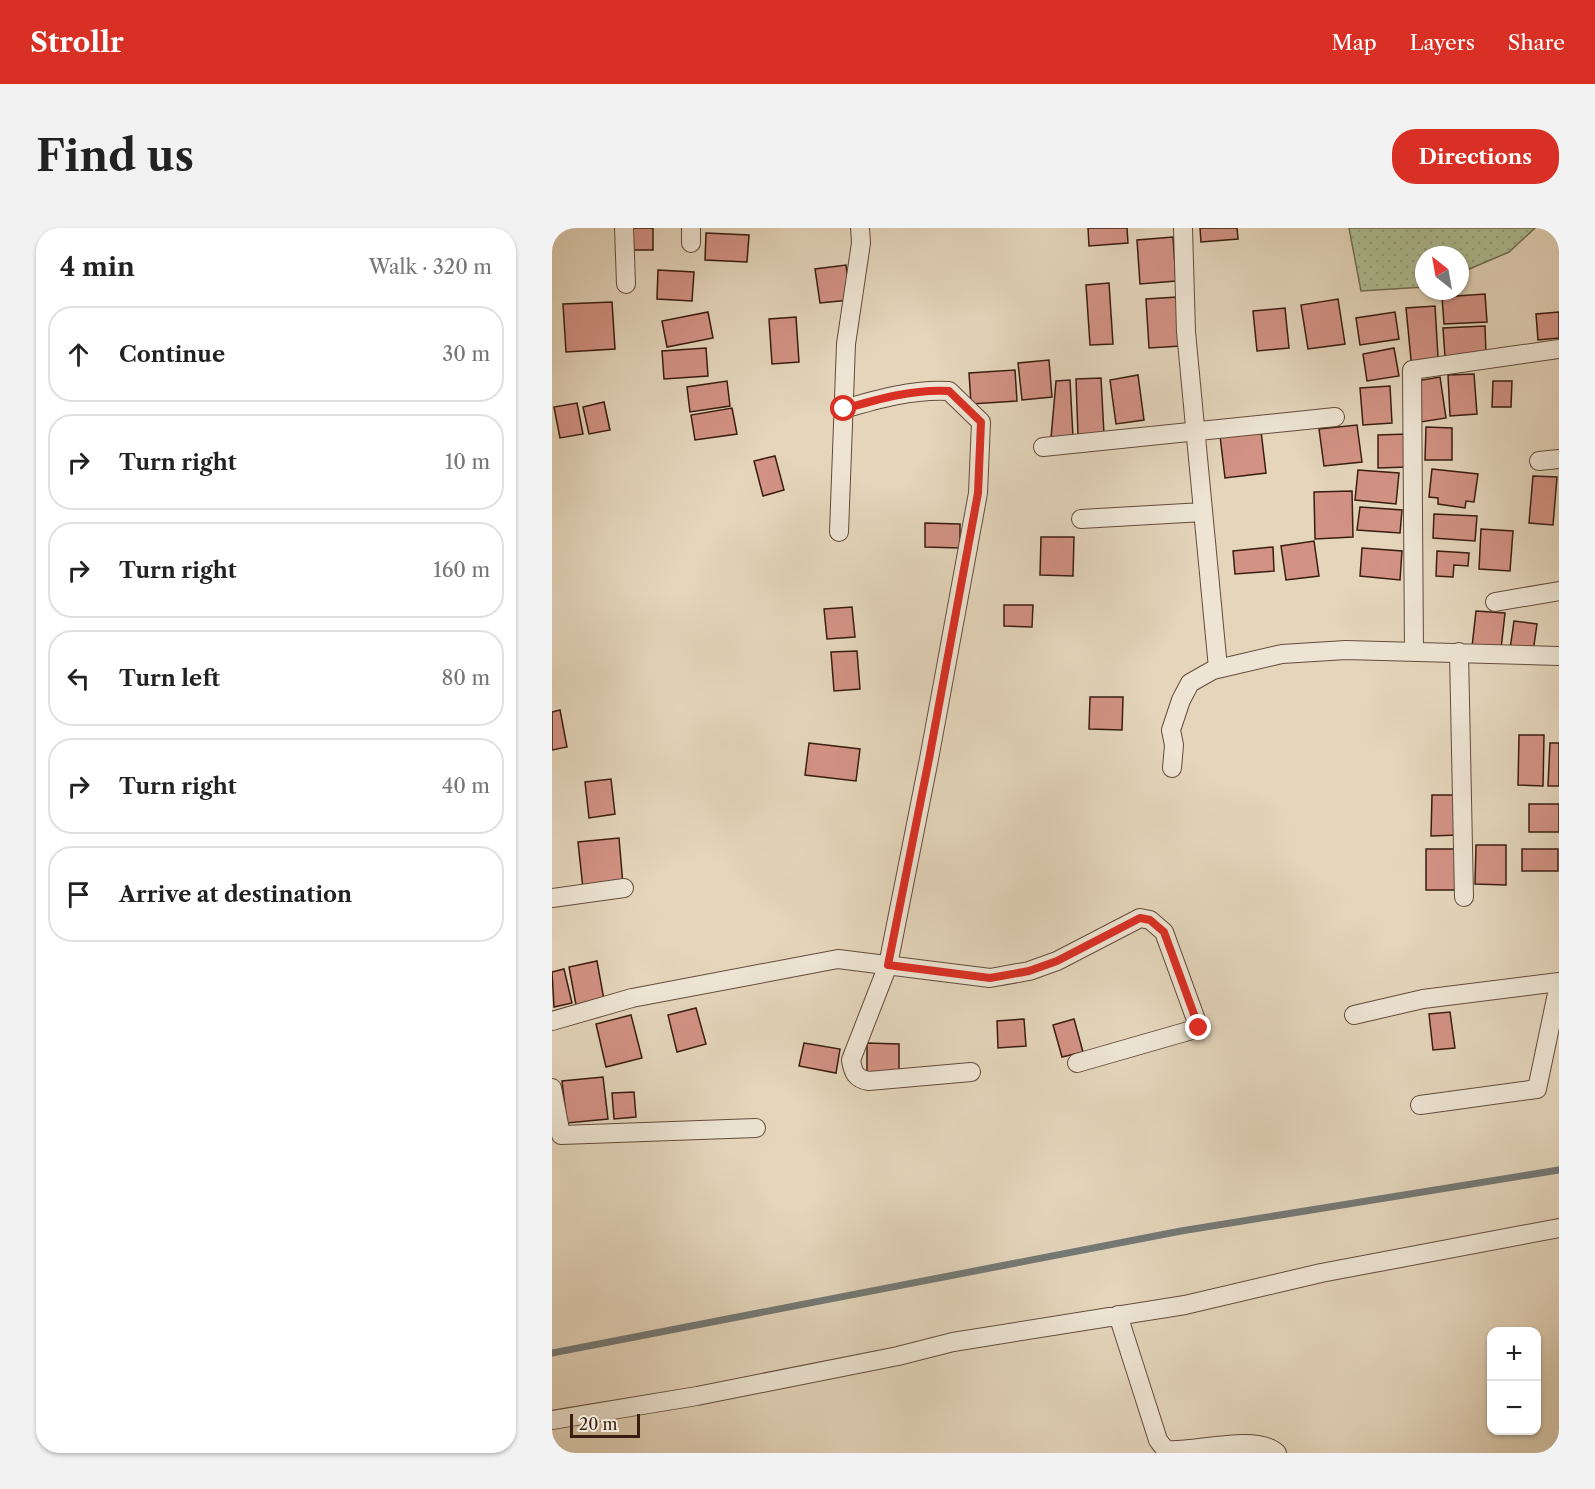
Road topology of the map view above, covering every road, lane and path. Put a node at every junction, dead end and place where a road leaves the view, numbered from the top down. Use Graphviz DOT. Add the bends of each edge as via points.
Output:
graph roads {
  1 [pos="624,228"];
  2 [pos="860,228"];
  3 [pos="1183,228"];
  4 [pos="626,284"];
  5 [pos="1559,349"];
  6 [pos="844,409"];
  7 [pos="1335,417"];
  8 [pos="1196,432"];
  9 [pos="1043,447"];
  10 [pos="1559,459"];
  11 [pos="1539,461"];
  12 [pos="1203,512"];
  13 [pos="1081,519"];
  14 [pos="838,532"];
  15 [pos="1559,591"];
  16 [pos="1495,602"];
  17 [pos="1414,652"];
  18 [pos="1459,652"];
  19 [pos="1559,656"];
  20 [pos="1218,668"];
  21 [pos="1172,768"];
  22 [pos="624,888"];
  23 [pos="1464,897"];
  24 [pos="552,898"];
  25 [pos="888,965"];
  26 [pos="1559,983"];
  27 [pos="1354,1016"];
  28 [pos="552,1020"];
  29 [pos="1077,1063"];
  30 [pos="971,1072"];
  31 [pos="552,1088"];
  32 [pos="1420,1105"];
  33 [pos="756,1128"];
  34 [pos="1559,1228"];
  35 [pos="1119,1315"];
  36 [pos="552,1420"];
  37 [pos="1277,1453"];
  1 -- 4 [label="street"];
  2 -- 6 [label="street" via="846,344"];
  3 -- 8 [label="street" via="1186,332"];
  5 -- 17 [label="street" via="1412,370"];
  6 -- 14 [label="street"];
  6 -- 25 [label="street" via="929,390 949,391 981,422 978,493"];
  7 -- 8 [label="street"];
  8 -- 9 [label="street"];
  8 -- 12 [label="street"];
  10 -- 11 [label="street"];
  12 -- 13 [label="street"];
  12 -- 20 [label="street"];
  15 -- 16 [label="street"];
  17 -- 18 [label="street"];
  17 -- 20 [label="street" via="1346,650 1282,654"];
  18 -- 19 [label="street"];
  18 -- 23 [label="street"];
  20 -- 21 [label="street" via="1190,683 1181,700 1171,730"];
  22 -- 24 [label="street"];
  25 -- 28 [label="street" via="838,959 632,998"];
  25 -- 29 [label="street" via="990,978 1029,971 1087,947 1140,918 1150,920 1164,932 1199,1028"];
  25 -- 30 [label="street" via="851,1060 852,1071 869,1081"];
  26 -- 27 [label="street" via="1424,999"];
  26 -- 32 [label="street" via="1537,1089"];
  31 -- 33 [label="street" via="561,1135"];
  34 -- 35 [label="street"];
  35 -- 36 [label="street" via="953,1342 697,1396"];
  35 -- 37 [label="street" via="1158,1440 1167,1450 1256,1446 1272,1448"];
}
